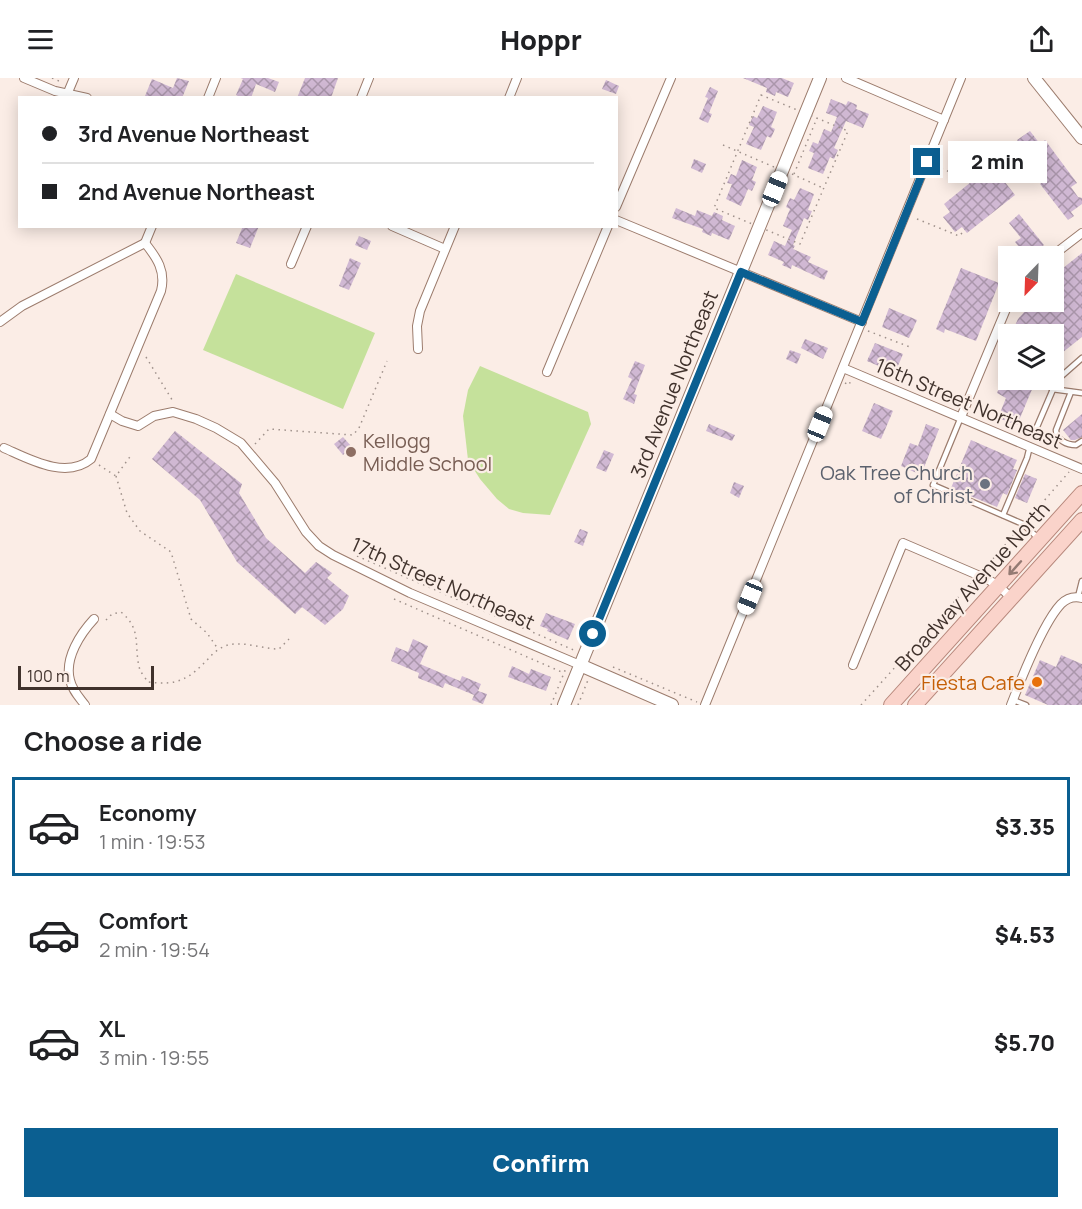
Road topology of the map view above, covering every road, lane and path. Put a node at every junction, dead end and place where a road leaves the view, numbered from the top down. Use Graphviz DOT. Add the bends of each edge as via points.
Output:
graph roads {
  1 [pos="24,78"];
  2 [pos="52,78"];
  3 [pos="74,78"];
  4 [pos="216,78"];
  5 [pos="369,78"];
  6 [pos="517,78"];
  7 [pos="671,78"];
  8 [pos="820,78"];
  9 [pos="846,78"];
  10 [pos="961,78"];
  11 [pos="1034,78"];
  12 [pos="59,81"];
  13 [pos="66,95"];
  14 [pos="209,96"];
  15 [pos="362,96"];
  16 [pos="510,96"];
  17 [pos="794,109"];
  18 [pos="944,120"];
  19 [pos="1082,138"];
  20 [pos="723,145"];
  21 [pos="737,152"];
  22 [pos="771,165"];
  23 [pos="938,167"];
  24 [pos="968,180"];
  25 [pos="824,188"];
  26 [pos="618,202"];
  27 [pos="917,219"];
  28 [pos="618,221"];
  29 [pos="748,222"];
  30 [pos="151,228"];
  31 [pos="306,228"];
  32 [pos="397,228"];
  33 [pos="454,228"];
  34 [pos="607,228"];
  35 [pos="771,231"];
  36 [pos="963,232"];
  37 [pos="1082,233"];
  38 [pos="145,243"];
  39 [pos="1064,247"];
  40 [pos="445,249"];
  41 [pos="291,264"];
  42 [pos="741,272"];
  43 [pos="1005,312"];
  44 [pos="0,322"];
  45 [pos="862,322"];
  46 [pos="871,331"];
  47 [pos="909,347"];
  48 [pos="418,349"];
  49 [pos="146,357"];
  50 [pos="1082,358"];
  51 [pos="387,361"];
  52 [pos="843,368"];
  53 [pos="547,372"];
  54 [pos="1064,373"];
  55 [pos="1052,390"];
  56 [pos="1058,390"];
  57 [pos="1071,392"];
  58 [pos="1082,393"];
  59 [pos="110,414"];
  60 [pos="181,414"];
  61 [pos="961,417"];
  62 [pos="1036,429"];
  63 [pos="1082,441"];
  64 [pos="1030,446"];
  65 [pos="4,448"];
  66 [pos="249,451"];
  67 [pos="132,454"];
  68 [pos="90,459"];
  69 [pos="1082,469"];
  70 [pos="116,476"];
  71 [pos="1082,493"];
  72 [pos="1004,515"];
  73 [pos="1082,520"];
  74 [pos="1040,540"];
  75 [pos="350,564"];
  76 [pos="978,575"];
  77 [pos="1082,581"];
  78 [pos="999,586"];
  79 [pos="1011,598"];
  80 [pos="1080,598"];
  81 [pos="394,599"];
  82 [pos="94,619"];
  83 [pos="106,620"];
  84 [pos="289,639"];
  85 [pos="218,650"];
  86 [pos="573,650"];
  87 [pos="580,664"];
  88 [pos="607,664"];
  89 [pos="853,665"];
  90 [pos="587,684"];
  91 [pos="694,700"];
  92 [pos="1012,702"];
  93 [pos="667,704"];
  94 [pos="85,705"];
  95 [pos="550,705"];
  96 [pos="564,705"];
  97 [pos="578,705"];
  98 [pos="705,705"];
  99 [pos="861,705"];
  100 [pos="891,705"];
  101 [pos="915,705"];
  102 [pos="1026,705"];
  1 -- 13 [label="street"];
  2 -- 12 [label="path"];
  3 -- 13 [label="street"];
  4 -- 14 [label="street"];
  5 -- 15 [label="street"];
  6 -- 16 [label="street"];
  7 -- 26 [label="street"];
  8 -- 42 [label="street, 3rd Avenue Northeast"];
  9 -- 18 [label="street"];
  10 -- 18 [label="street"];
  11 -- 19 [label="street"];
  17 -- 21 [label="path" via="761,95"];
  18 -- 45 [label="street"];
  20 -- 21 [label="path"];
  21 -- 22 [label="path"];
  21 -- 29 [label="path" via="714,208"];
  23 -- 24 [label="path"];
  25 -- 25 [label="path" via="794,175 817,118 848,131"];
  25 -- 35 [label="path" via="800,244"];
  27 -- 36 [label="path" via="959,236"];
  28 -- 42 [label="street"];
  30 -- 38 [label="street"];
  31 -- 41 [label="street"];
  32 -- 40 [label="street"];
  33 -- 40 [label="street"];
  34 -- 53 [label="street"];
  37 -- 39 [label="street"];
  38 -- 44 [label="street" via="22,306"];
  38 -- 59 [label="street" via="158,261 163,284"];
  40 -- 48 [label="street" via="420,310"];
  42 -- 45 [label="street"];
  42 -- 87 [label="street, 3rd Avenue Northeast"];
  43 -- 61 [label="street"];
  45 -- 52 [label="street"];
  46 -- 47 [label="path"];
  49 -- 60 [label="path"];
  50 -- 54 [label="lane"];
  51 -- 66 [label="path" via="353,435 270,429"];
  52 -- 61 [label="street, 16th Street Northeast"];
  52 -- 98 [label="street"];
  55 -- 62 [label="lane"];
  56 -- 57 [label="lane"];
  57 -- 58 [label="lane"];
  57 -- 63 [label="lane" via="1056,435 1076,446"];
  59 -- 60 [label="street, 17th Street Northeast" via="138,426 154,416"];
  59 -- 68 [label="street"];
  60 -- 66 [label="street, 17th Street Northeast" via="216,428"];
  61 -- 64 [label="street, 16th Street Northeast"];
  61 -- 72 [label="lane" via="933,485"];
  64 -- 69 [label="street, 16th Street Northeast"];
  64 -- 72 [label="lane"];
  65 -- 68 [label="street" via="56,467 77,467"];
  66 -- 75 [label="street, 17th Street Northeast" via="306,532 319,546"];
  67 -- 70 [label="path"];
  68 -- 70 [label="path"];
  70 -- 85 [label="path" via="128,513 140,531 171,552 191,619"];
  71 -- 74 [label="main road, Broadway Avenue North"];
  72 -- 74 [label="lane" via="1023,524"];
  73 -- 79 [label="main road, Broadway Avenue North"];
  74 -- 78 [label="main road, Broadway Avenue North, one-way"];
  75 -- 86 [label="path" via="358,556"];
  75 -- 87 [label="street, 17th Street Northeast"];
  76 -- 78 [label="street"];
  76 -- 89 [label="street" via="903,543"];
  76 -- 99 [label="path"];
  77 -- 80 [label="lane"];
  78 -- 79 [label="street"];
  78 -- 100 [label="main road, Broadway Avenue North"];
  79 -- 101 [label="main road, Broadway Avenue North"];
  80 -- 92 [label="street" via="1069,598 1052,617"];
  81 -- 95 [label="path" via="563,673"];
  82 -- 94 [label="street" via="81,633 69,667 73,688"];
  83 -- 85 [label="path" via="122,612 132,623 141,670 148,682 176,682 191,676"];
  84 -- 85 [label="path" via="279,649 242,643"];
  87 -- 93 [label="street, 17th Street Northeast"];
  87 -- 96 [label="street, 3rd Avenue Northeast"];
  88 -- 91 [label="path"];
  90 -- 97 [label="path"];
  92 -- 102 [label="lane"];
}
